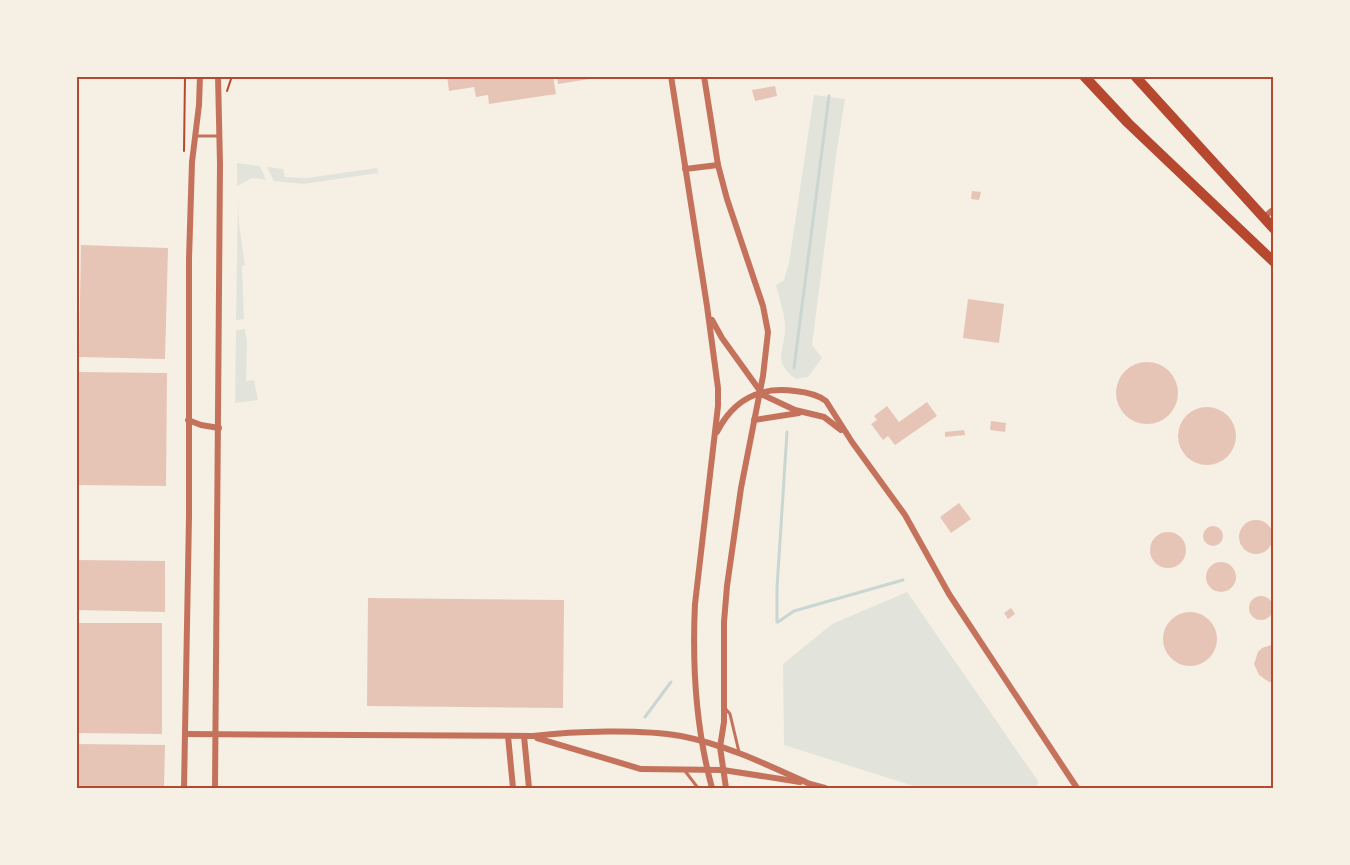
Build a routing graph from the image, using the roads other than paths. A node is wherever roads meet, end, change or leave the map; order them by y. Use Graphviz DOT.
graph roads {
  1 [pos="200,76"];
  2 [pos="218,76"];
  3 [pos="671,76"];
  4 [pos="704,76"];
  5 [pos="1084,76"];
  6 [pos="1135,76"];
  7 [pos="195,136"];
  8 [pos="220,136"];
  9 [pos="718,165"];
  10 [pos="685,170"];
  11 [pos="1274,209"];
  12 [pos="1263,218"];
  13 [pos="1274,229"];
  14 [pos="1274,262"];
  15 [pos="708,306"];
  16 [pos="760,392"];
  17 [pos="812,414"];
  18 [pos="188,420"];
  19 [pos="754,420"];
  20 [pos="219,428"];
  21 [pos="714,441"];
  22 [pos="852,442"];
  23 [pos="724,706"];
  24 [pos="185,734"];
  25 [pos="216,734"];
  26 [pos="508,736"];
  27 [pos="524,736"];
  28 [pos="533,736"];
  29 [pos="701,741"];
  30 [pos="720,747"];
  31 [pos="740,754"];
  32 [pos="683,768"];
  33 [pos="706,769"];
  34 [pos="723,770"];
  35 [pos="812,785"];
  36 [pos="184,789"];
  37 [pos="215,789"];
  38 [pos="513,789"];
  39 [pos="529,789"];
  40 [pos="698,789"];
  41 [pos="712,789"];
  42 [pos="726,789"];
  43 [pos="825,789"];
  44 [pos="1077,789"];
  1 -- 7 [label="street"];
  2 -- 8 [label="street"];
  3 -- 10 [label="street"];
  4 -- 9 [label="street"];
  5 -- 14 [label="highway"];
  6 -- 12 [label="highway"];
  7 -- 8 [label="lane"];
  7 -- 18 [label="street"];
  8 -- 20 [label="street"];
  9 -- 10 [label="street"];
  9 -- 16 [label="street"];
  10 -- 15 [label="street"];
  11 -- 12 [label="street"];
  12 -- 13 [label="highway"];
  15 -- 16 [label="street"];
  15 -- 21 [label="street"];
  16 -- 17 [label="street"];
  16 -- 19 [label="street"];
  16 -- 21 [label="street"];
  16 -- 22 [label="street"];
  17 -- 19 [label="street"];
  17 -- 22 [label="street"];
  18 -- 20 [label="street"];
  18 -- 24 [label="street"];
  19 -- 23 [label="street"];
  20 -- 25 [label="street"];
  21 -- 29 [label="street"];
  22 -- 44 [label="street"];
  23 -- 30 [label="street"];
  23 -- 31 [label="lane"];
  24 -- 25 [label="street"];
  24 -- 36 [label="street"];
  25 -- 26 [label="street"];
  25 -- 37 [label="street"];
  26 -- 27 [label="street"];
  26 -- 38 [label="street"];
  27 -- 28 [label="street"];
  27 -- 39 [label="street"];
  28 -- 29 [label="street"];
  28 -- 32 [label="street"];
  29 -- 30 [label="street"];
  29 -- 33 [label="street"];
  30 -- 31 [label="street"];
  30 -- 34 [label="street"];
  31 -- 35 [label="street"];
  32 -- 33 [label="street"];
  32 -- 40 [label="lane"];
  33 -- 34 [label="street"];
  33 -- 41 [label="street"];
  34 -- 35 [label="street"];
  34 -- 42 [label="street"];
  35 -- 43 [label="street"];
}
